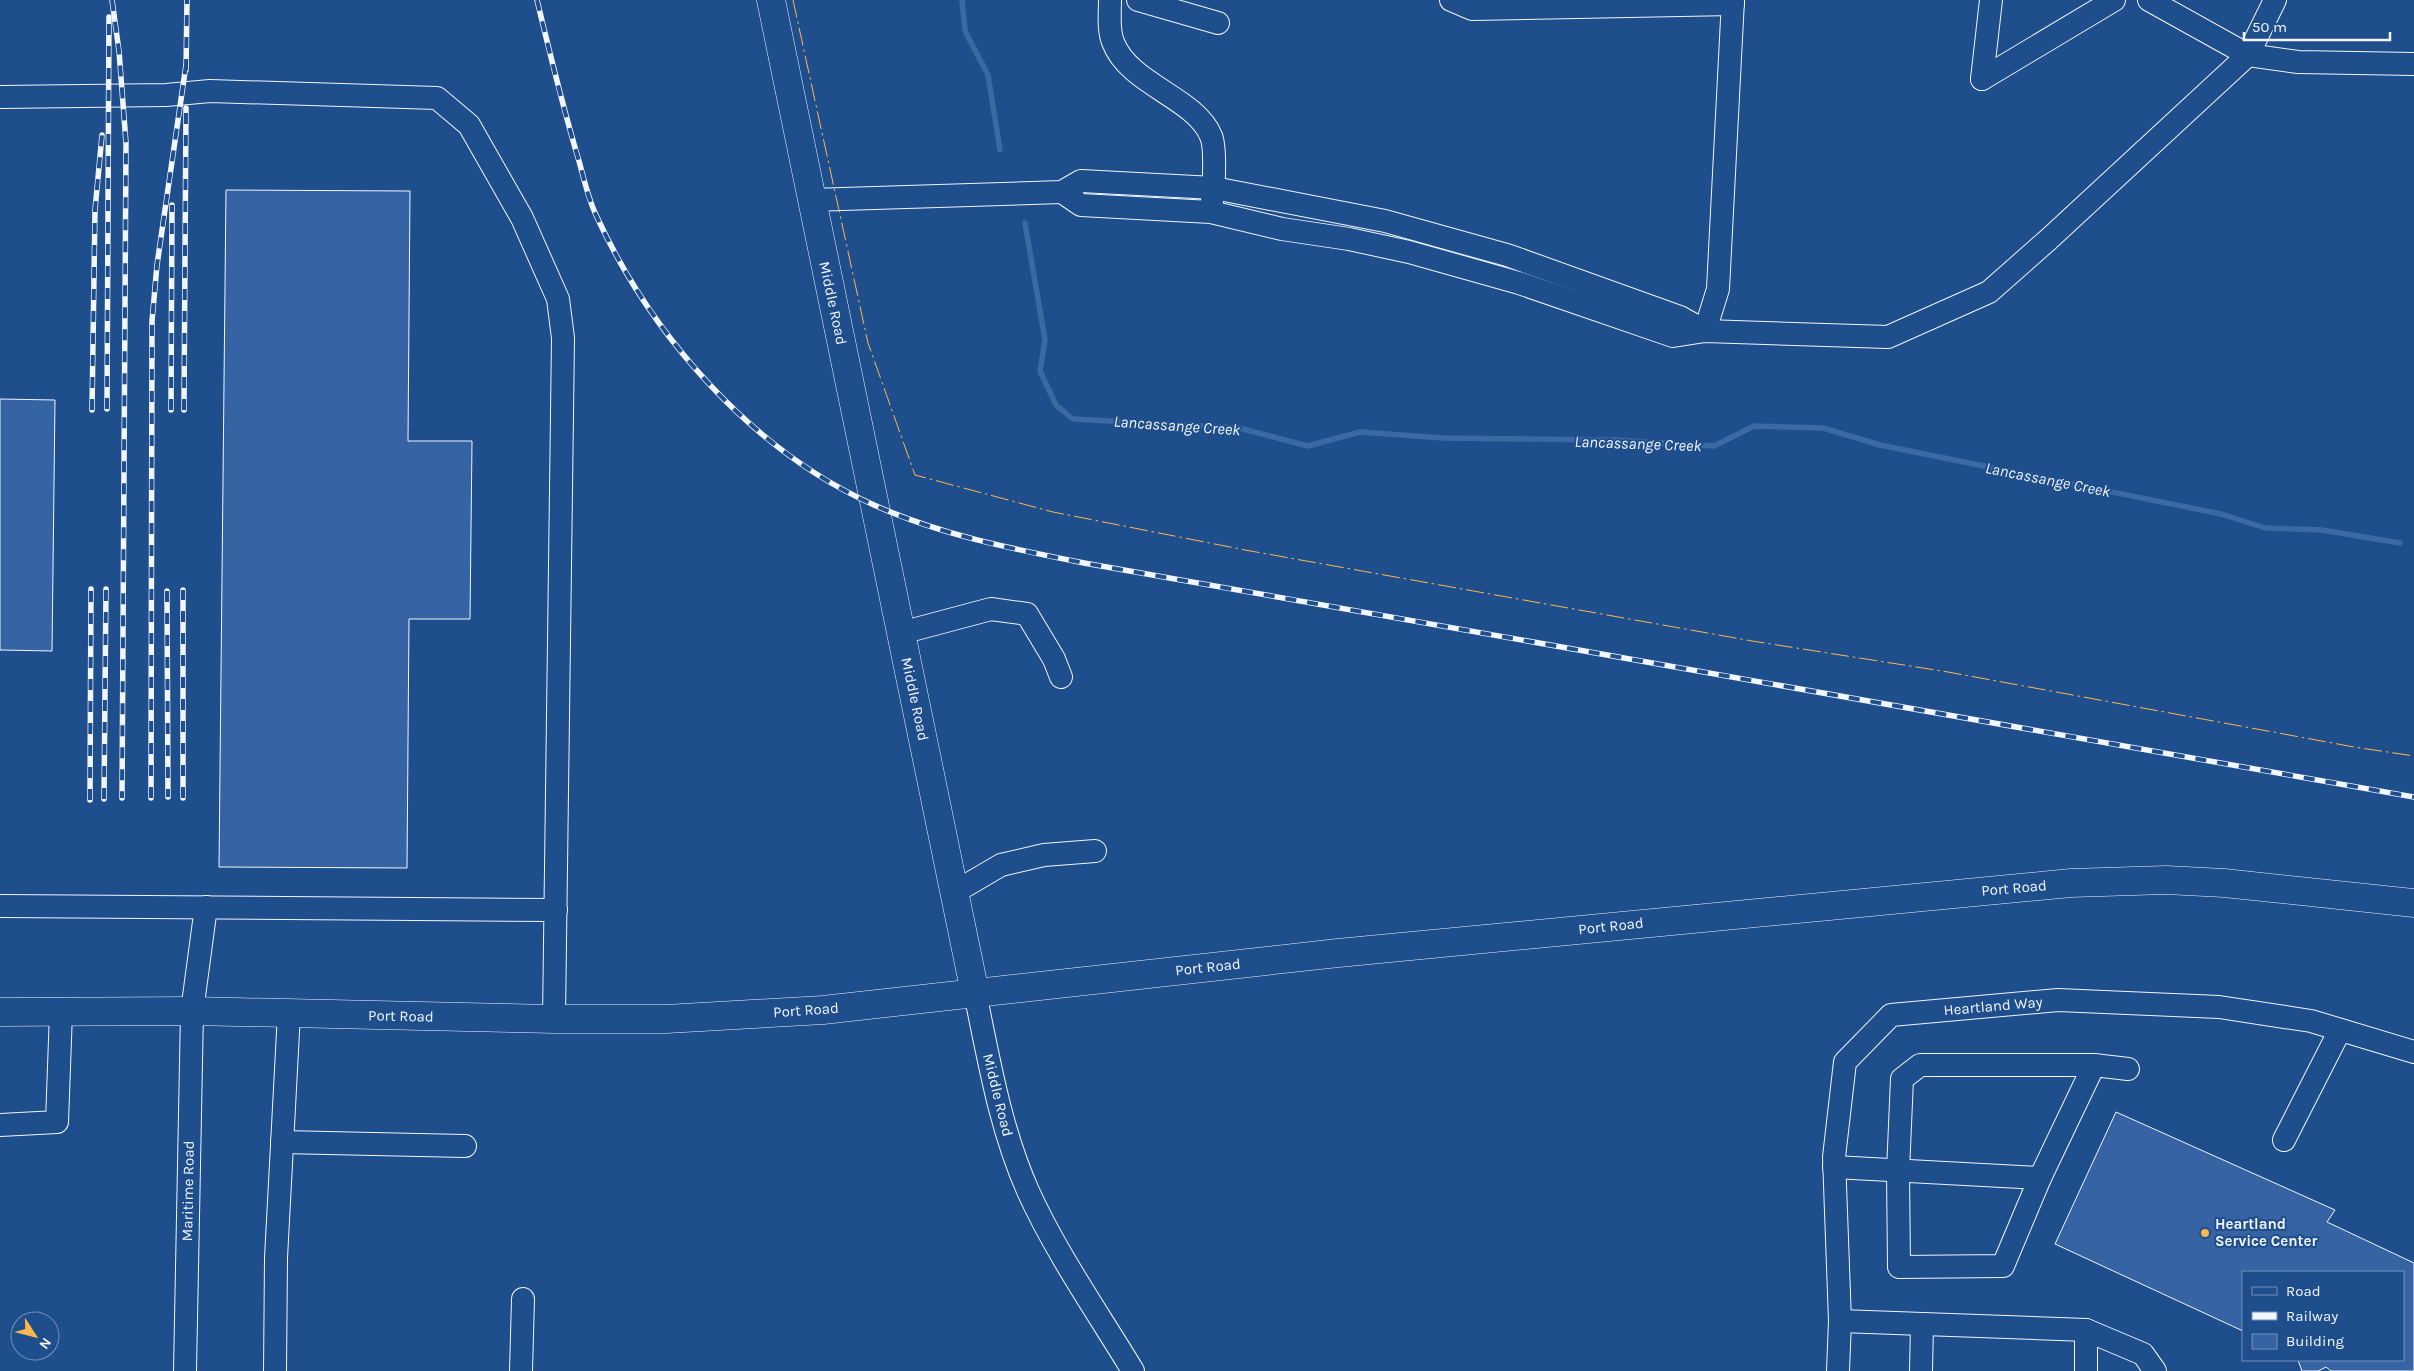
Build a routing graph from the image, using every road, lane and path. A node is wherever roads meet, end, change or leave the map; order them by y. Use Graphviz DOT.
graph roads {
  1 [pos="771,0"];
  2 [pos="1110,0"];
  3 [pos="1138,0"];
  4 [pos="1451,0"];
  5 [pos="1991,0"];
  6 [pos="2114,0"];
  7 [pos="2149,0"];
  8 [pos="2275,0"];
  9 [pos="1733,2"];
  10 [pos="1218,23"];
  11 [pos="2248,55"];
  12 [pos="2414,64"];
  13 [pos="0,97"];
  14 [pos="1214,188"];
  15 [pos="1062,192"];
  16 [pos="811,200"];
  17 [pos="1211,212"];
  18 [pos="1705,331"];
  19 [pos="901,633"];
  20 [pos="1061,677"];
  21 [pos="1095,851"];
  22 [pos="954,892"];
  23 [pos="2414,903"];
  24 [pos="0,906"];
  25 [pos="206,908"];
  26 [pos="556,910"];
  27 [pos="975,993"];
  28 [pos="192,1011"];
  29 [pos="0,1012"];
  30 [pos="61,1012"];
  31 [pos="289,1013"];
  32 [pos="554,1019"];
  33 [pos="2340,1030"];
  34 [pos="2414,1052"];
  35 [pos="2094,1065"];
  36 [pos="2128,1070"];
  37 [pos="0,1125"];
  38 [pos="2284,1140"];
  39 [pos="282,1142"];
  40 [pos="465,1146"];
  41 [pos="1834,1167"];
  42 [pos="1898,1171"];
  43 [pos="2040,1178"];
  44 [pos="523,1299"];
  45 [pos="1840,1321"];
  46 [pos="1922,1324"];
  47 [pos="2086,1330"];
  48 [pos="185,1371"];
  49 [pos="275,1371"];
  50 [pos="521,1371"];
  51 [pos="1133,1371"];
  52 [pos="1838,1371"];
  53 [pos="1921,1371"];
  54 [pos="2086,1371"];
  55 [pos="2155,1371"];
  1 -- 16 [label="main road, Middle Road"];
  2 -- 14 [label="street"];
  3 -- 10 [label="street"];
  4 -- 9 [label="street"];
  5 -- 6 [label="street"];
  7 -- 11 [label="street"];
  8 -- 11 [label="street"];
  9 -- 18 [label="street"];
  11 -- 12 [label="street"];
  11 -- 18 [label="street"];
  13 -- 26 [label="street"];
  14 -- 15 [label="street"];
  14 -- 17 [label="street"];
  14 -- 18 [label="street"];
  15 -- 16 [label="street"];
  15 -- 17 [label="street"];
  16 -- 19 [label="main road, Middle Road"];
  17 -- 18 [label="street"];
  19 -- 20 [label="street"];
  19 -- 22 [label="main road, Middle Road"];
  21 -- 22 [label="street"];
  22 -- 27 [label="main road, Middle Road"];
  23 -- 27 [label="main road, Port Road"];
  24 -- 25 [label="street"];
  25 -- 26 [label="street"];
  25 -- 28 [label="street, Maritime Road"];
  26 -- 32 [label="street"];
  27 -- 32 [label="main road, Port Road"];
  27 -- 51 [label="street, Middle Road"];
  28 -- 30 [label="main road, Port Road"];
  28 -- 31 [label="main road, Port Road"];
  28 -- 48 [label="street, Maritime Road"];
  29 -- 30 [label="main road, Port Road"];
  30 -- 37 [label="street"];
  31 -- 32 [label="main road, Port Road"];
  31 -- 39 [label="street"];
  33 -- 34 [label="street, Heartland Way"];
  33 -- 38 [label="street"];
  33 -- 41 [label="street, Heartland Way"];
  35 -- 36 [label="street"];
  35 -- 42 [label="street"];
  35 -- 43 [label="street"];
  39 -- 40 [label="street"];
  39 -- 49 [label="street"];
  41 -- 42 [label="street"];
  41 -- 45 [label="street, Heartland Way"];
  42 -- 43 [label="street"];
  42 -- 43 [label="street"];
  44 -- 50 [label="street"];
  45 -- 46 [label="street"];
  45 -- 52 [label="street, Heartland Way"];
  46 -- 47 [label="street"];
  46 -- 53 [label="street"];
  47 -- 54 [label="street"];
  47 -- 55 [label="street"];
}
